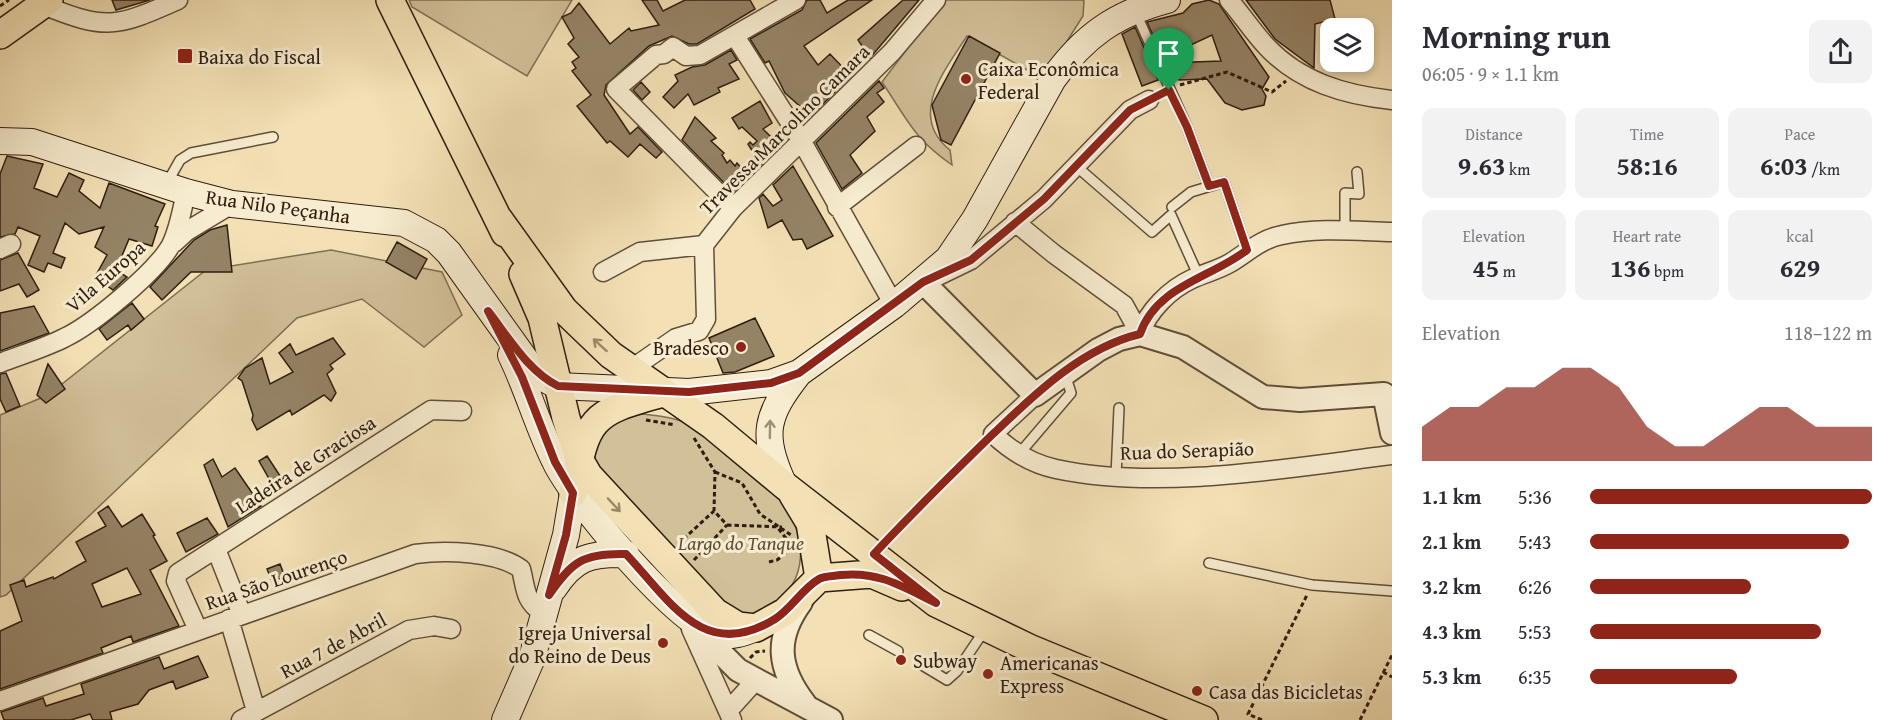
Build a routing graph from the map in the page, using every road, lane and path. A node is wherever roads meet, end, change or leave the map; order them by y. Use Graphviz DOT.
graph roads {
  1 [pos="178,0"];
  2 [pos="390,0"];
  3 [pos="796,0"];
  4 [pos="936,0"];
  5 [pos="1127,0"];
  6 [pos="1167,0"];
  7 [pos="1233,2"];
  8 [pos="31,5"];
  9 [pos="0,6"];
  10 [pos="1140,22"];
  11 [pos="1098,29"];
  12 [pos="0,35"];
  13 [pos="735,36"];
  14 [pos="1297,72"];
  15 [pos="1169,90"];
  16 [pos="1149,100"];
  17 [pos="1392,100"];
  18 [pos="273,137"];
  19 [pos="801,140"];
  20 [pos="0,141"];
  21 [pos="916,146"];
  22 [pos="1076,166"];
  23 [pos="1357,172"];
  24 [pos="1209,186"];
  25 [pos="176,189"];
  26 [pos="232,204"];
  27 [pos="837,207"];
  28 [pos="1172,207"];
  29 [pos="733,208"];
  30 [pos="498,218"];
  31 [pos="1015,222"];
  32 [pos="1345,231"];
  33 [pos="1392,232"];
  34 [pos="704,245"];
  35 [pos="170,246"];
  36 [pos="1247,250"];
  37 [pos="603,272"];
  38 [pos="1199,277"];
  39 [pos="923,282"];
  40 [pos="894,305"];
  41 [pos="488,311"];
  42 [pos="1140,334"];
  43 [pos="0,363"];
  44 [pos="630,370"];
  45 [pos="799,373"];
  46 [pos="1064,373"];
  47 [pos="558,386"];
  48 [pos="1388,392"];
  49 [pos="664,393"];
  50 [pos="1035,395"];
  51 [pos="1119,408"];
  52 [pos="462,411"];
  53 [pos="643,420"];
  54 [pos="678,426"];
  55 [pos="691,432"];
  56 [pos="1392,433"];
  57 [pos="993,435"];
  58 [pos="1019,454"];
  59 [pos="1392,455"];
  60 [pos="579,459"];
  61 [pos="715,472"];
  62 [pos="1116,477"];
  63 [pos="784,485"];
  64 [pos="573,493"];
  65 [pos="714,511"];
  66 [pos="727,525"];
  67 [pos="777,527"];
  68 [pos="782,527"];
  69 [pos="566,535"];
  70 [pos="795,538"];
  71 [pos="675,548"];
  72 [pos="216,549"];
  73 [pos="626,554"];
  74 [pos="874,554"];
  75 [pos="585,557"];
  76 [pos="769,562"];
  77 [pos="1209,563"];
  78 [pos="690,565"];
  79 [pos="819,578"];
  80 [pos="1312,585"];
  81 [pos="1392,591"];
  82 [pos="936,603"];
  83 [pos="546,604"];
  84 [pos="683,616"];
  85 [pos="235,617"];
  86 [pos="756,628"];
  87 [pos="451,629"];
  88 [pos="986,629"];
  89 [pos="198,630"];
  90 [pos="869,635"];
  91 [pos="782,648"];
  92 [pos="898,651"];
  93 [pos="1392,654"];
  94 [pos="922,665"];
  95 [pos="1383,672"];
  96 [pos="746,675"];
  97 [pos="1392,677"];
  98 [pos="781,684"];
  99 [pos="0,701"];
  100 [pos="249,715"];
  101 [pos="730,715"];
  102 [pos="504,717"];
  103 [pos="831,720"];
  104 [pos="1204,720"];
  105 [pos="1262,720"];
  106 [pos="1360,720"];
  1 -- 8 [label="street"];
  2 -- 30 [label="main road"];
  3 -- 13 [label="street"];
  4 -- 19 [label="street, Travessa Marcolino Camara"];
  5 -- 11 [label="street"];
  6 -- 11 [label="main road"];
  7 -- 14 [label="street"];
  8 -- 9 [label="path"];
  8 -- 12 [label="main road"];
  10 -- 15 [label="lane"];
  11 -- 39 [label="main road"];
  13 -- 19 [label="street"];
  13 -- 29 [label="street"];
  14 -- 15 [label="path"];
  14 -- 17 [label="street"];
  15 -- 24 [label="lane"];
  16 -- 22 [label="street"];
  18 -- 25 [label="lane"];
  19 -- 27 [label="street"];
  19 -- 29 [label="street, Travessa Marcolino Camara"];
  20 -- 25 [label="main road, Rua Nilo Peçanha"];
  21 -- 27 [label="street"];
  22 -- 31 [label="street"];
  22 -- 38 [label="lane"];
  23 -- 32 [label="lane"];
  24 -- 28 [label="lane"];
  24 -- 36 [label="lane"];
  25 -- 26 [label="main road, Rua Nilo Peçanha"];
  25 -- 35 [label="street, Vila Europa"];
  26 -- 35 [label="street, Vila Europa"];
  26 -- 41 [label="main road, Rua Nilo Peçanha"];
  27 -- 40 [label="street"];
  29 -- 34 [label="street, Travessa Marcolino Camara"];
  44 -- 30 [label="main road, one-way"];
  30 -- 47 [label="main road"];
  31 -- 39 [label="street"];
  31 -- 42 [label="street"];
  32 -- 33 [label="street"];
  32 -- 36 [label="street"];
  34 -- 37 [label="street"];
  34 -- 44 [label="street, Travessa Marcolino Camara"];
  35 -- 43 [label="street, Vila Europa"];
  36 -- 38 [label="street"];
  38 -- 42 [label="street"];
  39 -- 40 [label="main road"];
  39 -- 50 [label="street"];
  40 -- 45 [label="main road"];
  41 -- 47 [label="main road, Rua Nilo Peçanha"];
  41 -- 64 [label="main road, Rua Nilo Peçanha"];
  42 -- 46 [label="street"];
  42 -- 48 [label="street"];
  44 -- 49 [label="main road"];
  45 -- 49 [label="main road"];
  63 -- 45 [label="main road, one-way"];
  46 -- 50 [label="street"];
  46 -- 58 [label="lane"];
  47 -- 49 [label="main road"];
  47 -- 60 [label="main road"];
  48 -- 56 [label="street"];
  49 -- 60 [label="main road"];
  49 -- 63 [label="main road"];
  50 -- 57 [label="street"];
  51 -- 62 [label="lane"];
  52 -- 72 [label="street, Ladeira de Graciosa"];
  53 -- 54 [label="path"];
  55 -- 61 [label="path"];
  57 -- 58 [label="street, Rua do Serapião"];
  57 -- 74 [label="path"];
  58 -- 62 [label="street, Rua do Serapião"];
  59 -- 62 [label="street, Rua do Serapião"];
  60 -- 64 [label="main road"];
  60 -- 86 [label="main road, one-way"];
  61 -- 65 [label="path"];
  61 -- 68 [label="path"];
  63 -- 74 [label="main road"];
  63 -- 79 [label="main road"];
  64 -- 69 [label="main road"];
  64 -- 73 [label="main road"];
  65 -- 66 [label="path"];
  65 -- 71 [label="path"];
  66 -- 67 [label="path"];
  66 -- 78 [label="path"];
  67 -- 68 [label="path"];
  67 -- 76 [label="path"];
  68 -- 70 [label="path"];
  69 -- 75 [label="main road"];
  69 -- 83 [label="main road"];
  72 -- 85 [label="street"];
  72 -- 89 [label="street, Ladeira de Graciosa"];
  73 -- 75 [label="main road"];
  73 -- 84 [label="main road"];
  74 -- 82 [label="main road"];
  75 -- 83 [label="main road"];
  77 -- 80 [label="lane"];
  79 -- 82 [label="main road"];
  79 -- 86 [label="main road"];
  79 -- 91 [label="street"];
  80 -- 81 [label="lane"];
  80 -- 105 [label="path"];
  82 -- 88 [label="main road"];
  83 -- 85 [label="street, Rua São Lourenço"];
  83 -- 102 [label="main road"];
  84 -- 86 [label="main road"];
  84 -- 96 [label="street"];
  84 -- 101 [label="street"];
  85 -- 89 [label="street, Rua São Lourenço"];
  85 -- 100 [label="street"];
  87 -- 100 [label="street, Rua 7 de Abril"];
  88 -- 94 [label="lane"];
  88 -- 104 [label="main road"];
  89 -- 99 [label="street, Rua São Lourenço"];
  90 -- 92 [label="lane"];
  91 -- 96 [label="path"];
  91 -- 98 [label="street"];
  93 -- 95 [label="path"];
  95 -- 97 [label="path"];
  95 -- 106 [label="path"];
  96 -- 98 [label="street"];
  96 -- 101 [label="street"];
  98 -- 103 [label="street"];
}
